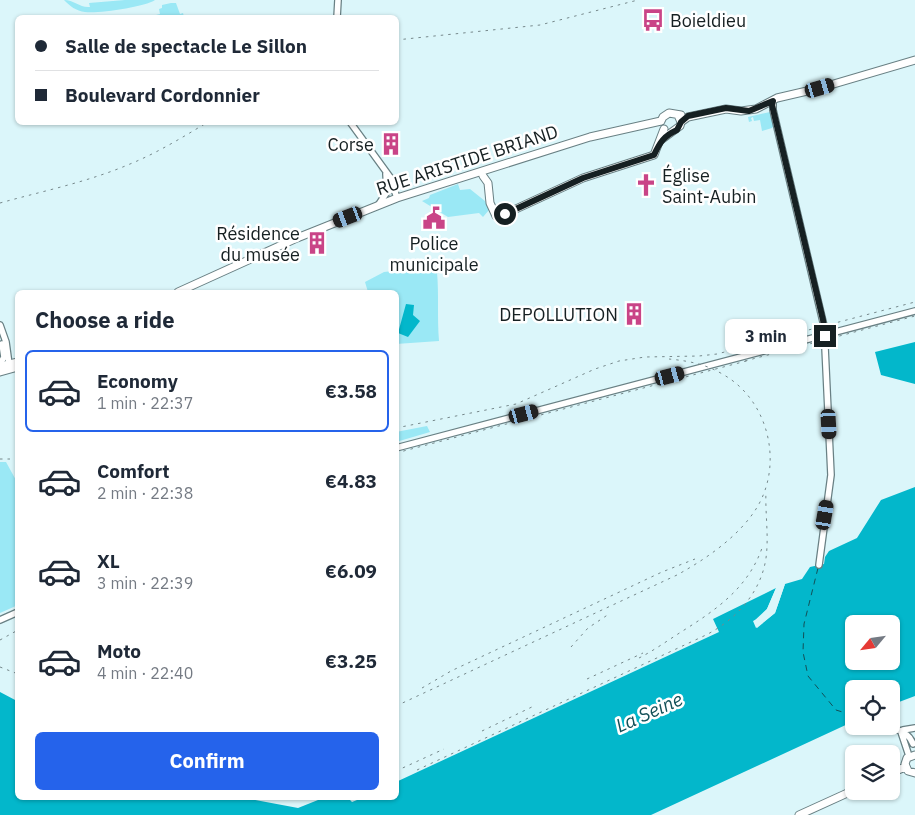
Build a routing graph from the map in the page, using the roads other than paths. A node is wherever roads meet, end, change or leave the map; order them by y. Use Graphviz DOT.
graph roads {
  1 [pos="338,0"];
  2 [pos="337,15"];
  3 [pos="915,60"];
  4 [pos="773,101"];
  5 [pos="679,119"];
  6 [pos="352,125"];
  7 [pos="665,127"];
  8 [pos="493,167"];
  9 [pos="473,174"];
  10 [pos="386,175"];
  11 [pos="484,176"];
  12 [pos="394,199"];
  13 [pos="379,204"];
  14 [pos="182,290"];
  15 [pos="915,312"];
  16 [pos="0,325"];
  17 [pos="825,336"];
  18 [pos="6,355"];
  19 [pos="15,360"];
  20 [pos="15,362"];
  21 [pos="9,364"];
  22 [pos="15,367"];
  23 [pos="15,368"];
  24 [pos="1,369"];
  25 [pos="399,447"];
  26 [pos="819,564"];
  27 [pos="15,613"];
  28 [pos="0,620"];
  29 [pos="915,728"];
  30 [pos="901,732"];
  31 [pos="914,743"];
  32 [pos="913,756"];
  33 [pos="905,767"];
  34 [pos="900,769"];
  35 [pos="915,773"];
  36 [pos="845,794"];
  37 [pos="799,815"];
  1 -- 2 [label="street"];
  3 -- 4 [label="main road"];
  4 -- 5 [label="main road"];
  4 -- 17 [label="street"];
  5 -- 7 [label="main road"];
  5 -- 7 [label="main road"];
  6 -- 10 [label="street"];
  7 -- 8 [label="main road, RUE ARISTIDE BRIAND"];
  7 -- 11 [label="main road"];
  8 -- 9 [label="main road, RUE ARISTIDE BRIAND"];
  8 -- 11 [label="main road"];
  9 -- 11 [label="main road"];
  9 -- 12 [label="main road, RUE ARISTIDE BRIAND"];
  10 -- 12 [label="street"];
  10 -- 13 [label="street"];
  12 -- 13 [label="main road, RUE ARISTIDE BRIAND"];
  13 -- 14 [label="main road, RUE ARISTIDE BRIAND"];
  15 -- 17 [label="street"];
  16 -- 18 [label="street"];
  17 -- 25 [label="street"];
  17 -- 26 [label="street"];
  18 -- 19 [label="street"];
  18 -- 21 [label="street"];
  18 -- 24 [label="street"];
  20 -- 21 [label="main road"];
  21 -- 22 [label="street"];
  21 -- 24 [label="main road"];
  23 -- 24 [label="main road"];
  27 -- 28 [label="street"];
  29 -- 30 [label="street"];
  30 -- 31 [label="street"];
  30 -- 32 [label="street"];
  31 -- 32 [label="street"];
  32 -- 33 [label="main road"];
  33 -- 34 [label="main road"];
  33 -- 35 [label="main road"];
  36 -- 37 [label="main road"];
}
